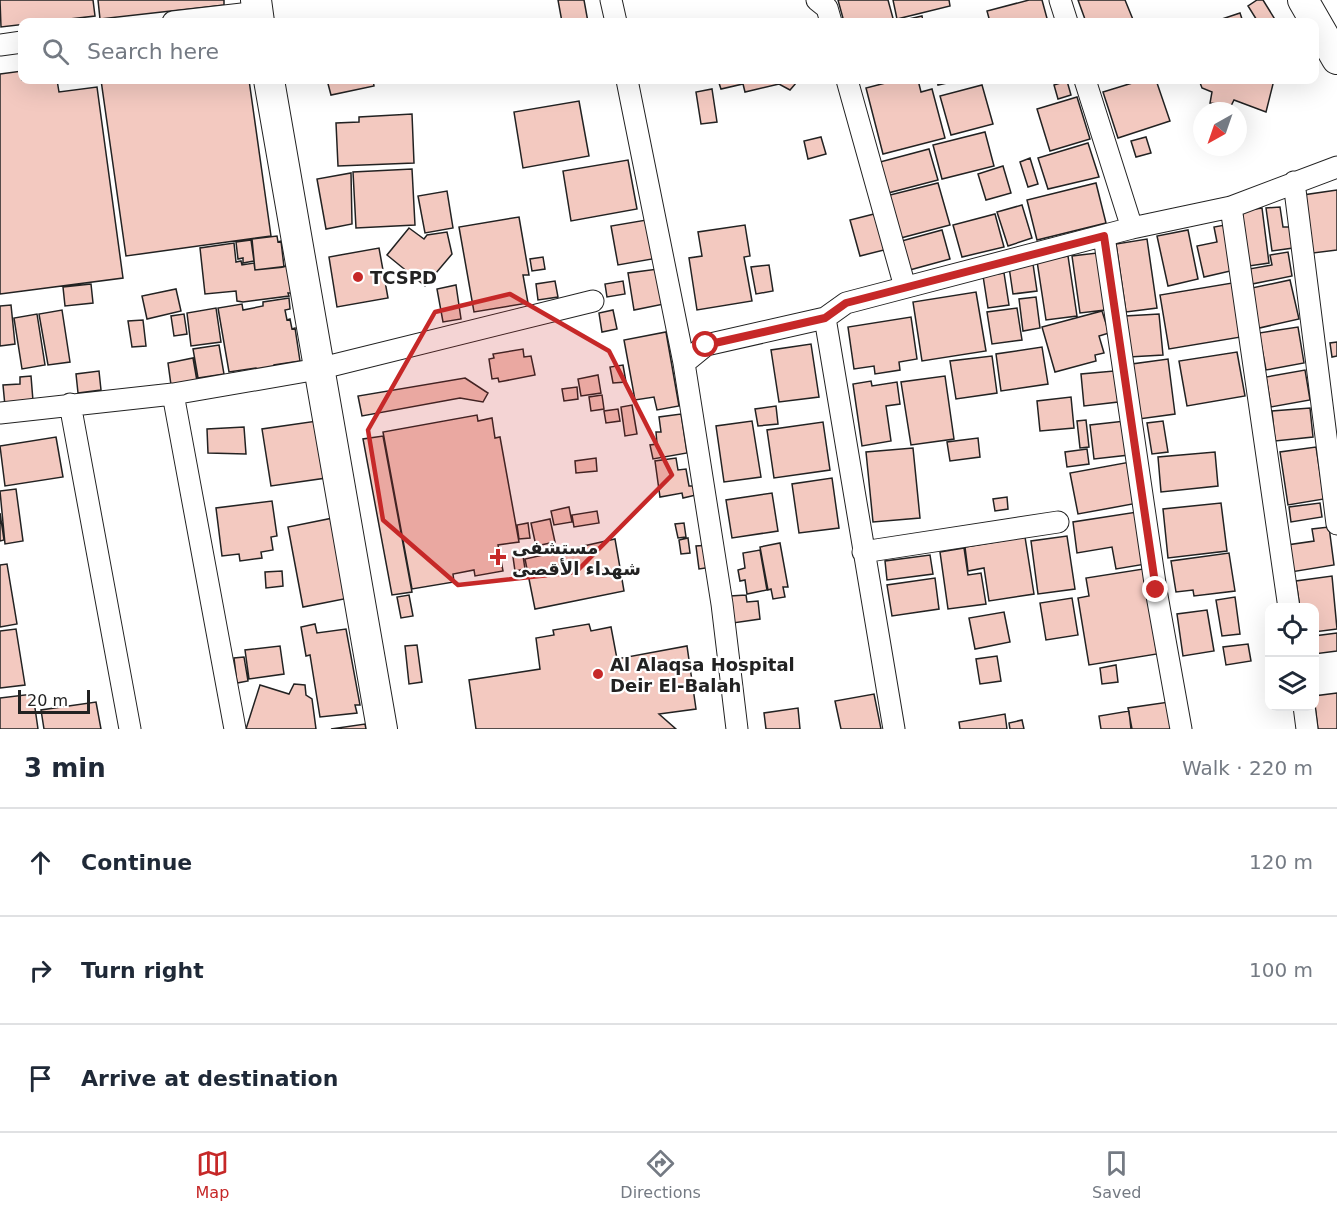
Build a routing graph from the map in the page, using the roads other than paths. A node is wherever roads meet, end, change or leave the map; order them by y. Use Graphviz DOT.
graph roads {
  1 [pos="611,0"];
  2 [pos="818,0"];
  3 [pos="1060,0"];
  4 [pos="1303,0"];
  5 [pos="258,11"];
  6 [pos="204,18"];
  7 [pos="615,18"];
  8 [pos="830,18"];
  9 [pos="1066,18"];
  10 [pos="1313,18"];
  11 [pos="1319,28"];
  12 [pos="18,43"];
  13 [pos="0,45"];
  14 [pos="1337,59"];
  15 [pos="270,84"];
  16 [pos="628,84"];
  17 [pos="848,84"];
  18 [pos="1086,84"];
  19 [pos="1337,167"];
  20 [pos="1294,182"];
  21 [pos="1231,207"];
  22 [pos="1132,228"];
  23 [pos="1104,236"];
  24 [pos="906,287"];
  25 [pos="593,301"];
  26 [pos="825,318"];
  27 [pos="684,363"];
  28 [pos="318,369"];
  29 [pos="173,394"];
  30 [pos="70,404"];
  31 [pos="0,413"];
  32 [pos="1058,522"];
  33 [pos="1337,524"];
  34 [pos="863,552"];
  35 [pos="1288,603"];
  36 [pos="1305,711"];
  37 [pos="130,729"];
  38 [pos="235,729"];
  39 [pos="382,729"];
  40 [pos="737,729"];
  41 [pos="894,729"];
  42 [pos="1182,729"];
  43 [pos="1307,729"];
  1 -- 7 [label="street"];
  2 -- 8 [label="street"];
  3 -- 9 [label="street"];
  4 -- 10 [label="street"];
  5 -- 6 [label="street"];
  11 -- 14 [label="street"];
  12 -- 13 [label="street"];
  15 -- 28 [label="street"];
  16 -- 27 [label="street"];
  17 -- 24 [label="street"];
  18 -- 22 [label="street"];
  19 -- 20 [label="street"];
  20 -- 21 [label="street"];
  20 -- 33 [label="street"];
  21 -- 22 [label="street"];
  21 -- 35 [label="street"];
  22 -- 23 [label="street"];
  23 -- 24 [label="street"];
  23 -- 42 [label="street"];
  24 -- 26 [label="street"];
  25 -- 28 [label="street"];
  26 -- 27 [label="street"];
  26 -- 34 [label="street"];
  27 -- 40 [label="street"];
  28 -- 29 [label="street"];
  28 -- 39 [label="street"];
  29 -- 30 [label="street"];
  29 -- 38 [label="street"];
  30 -- 31 [label="street"];
  30 -- 37 [label="street"];
  32 -- 34 [label="street"];
  34 -- 41 [label="street"];
  36 -- 43 [label="street"];
}
